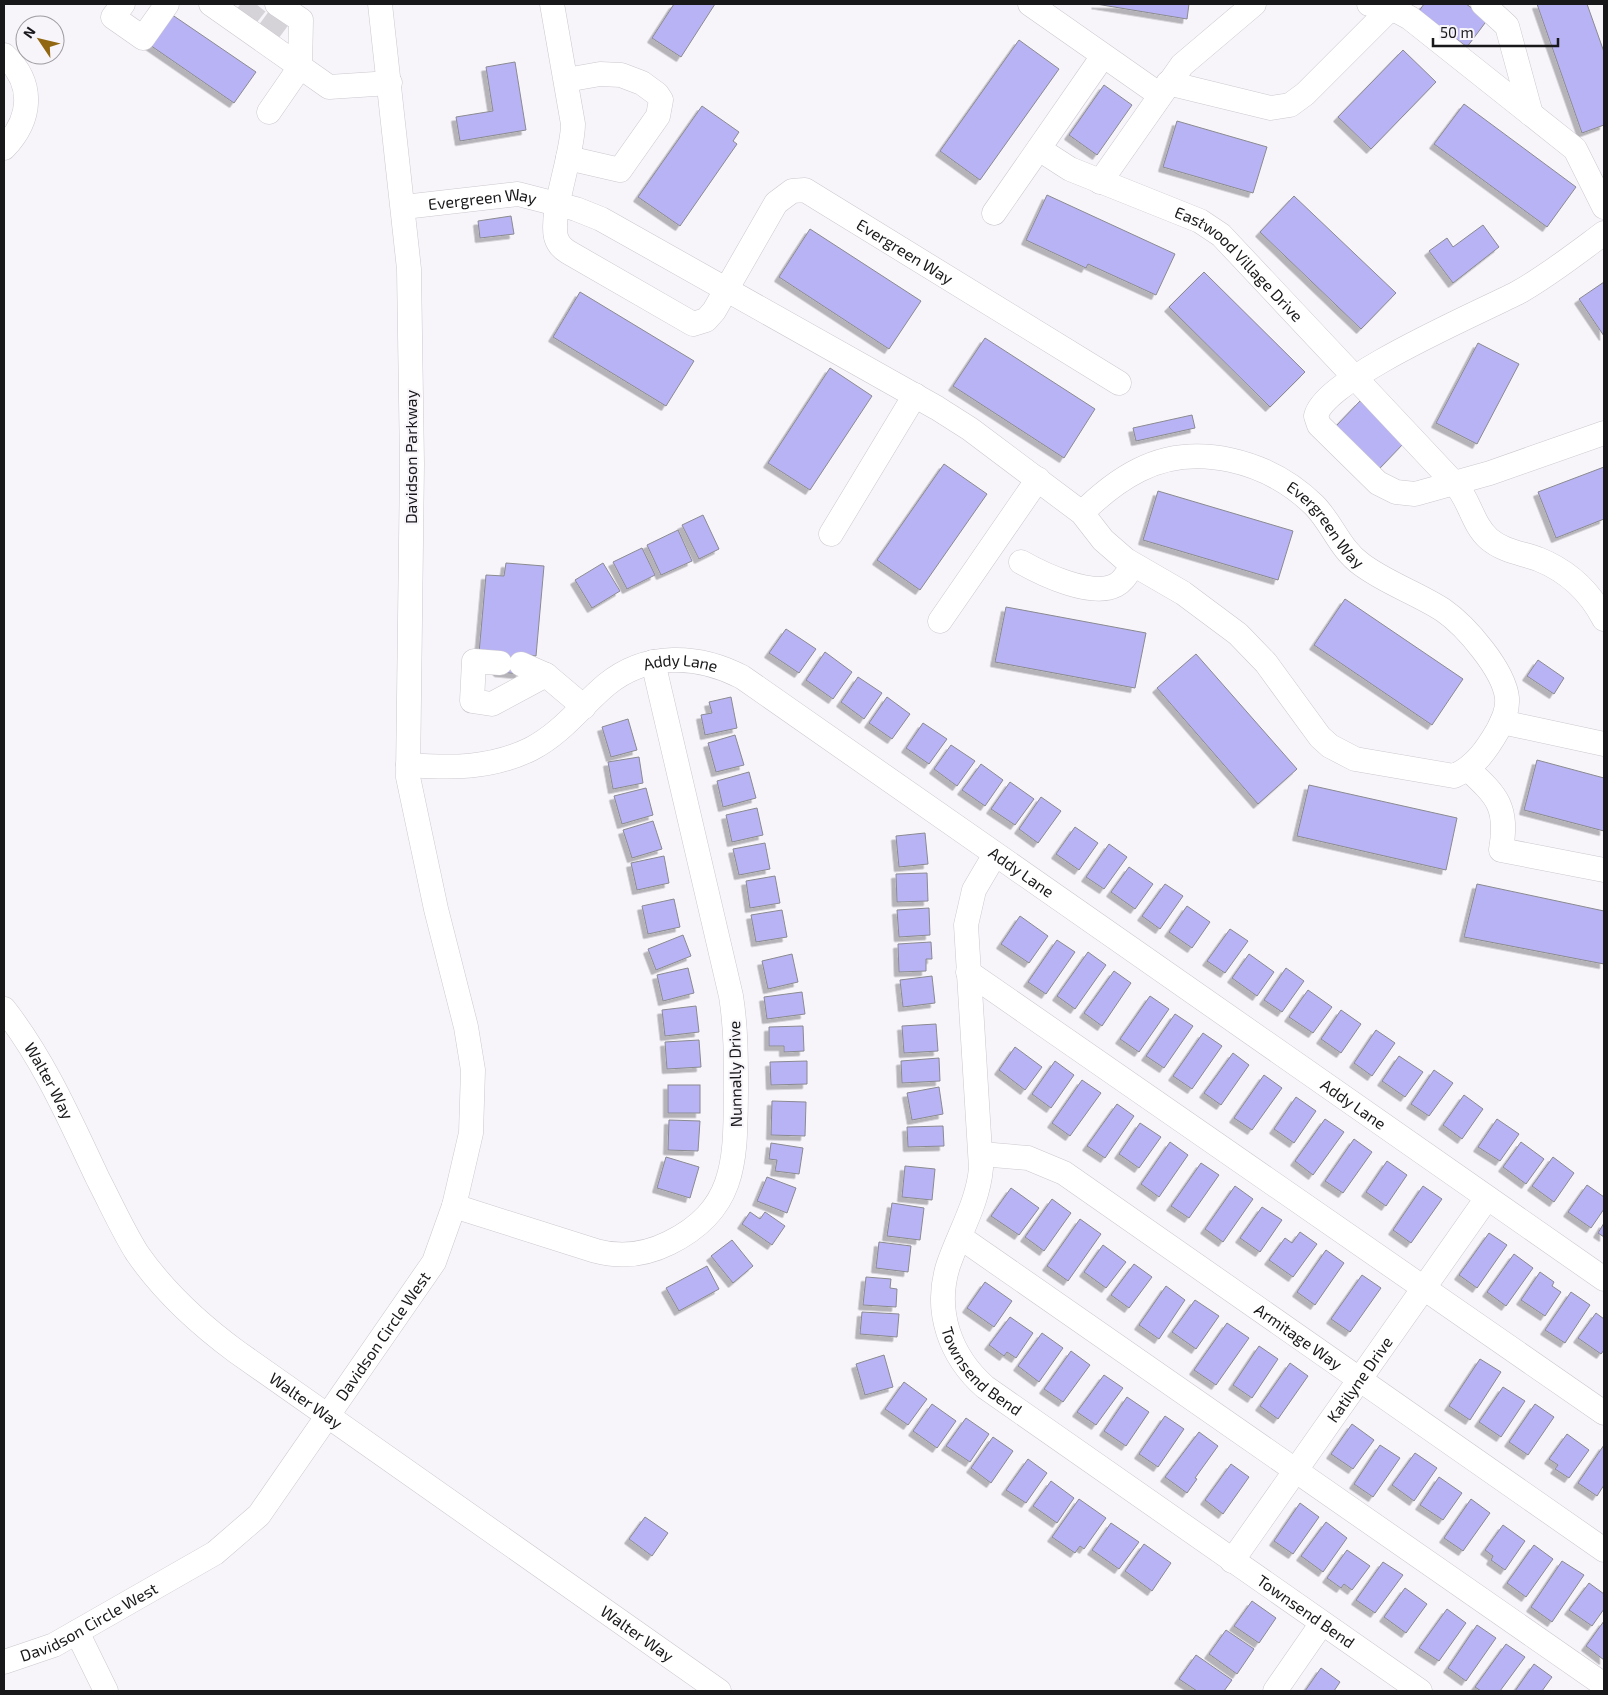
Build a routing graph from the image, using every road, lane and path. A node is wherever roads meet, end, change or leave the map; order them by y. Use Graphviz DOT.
graph roads {
  1 [pos="167,4"];
  2 [pos="380,4"];
  3 [pos="552,4"];
  4 [pos="1030,4"];
  5 [pos="1483,4"];
  6 [pos="1250,5"];
  7 [pos="220,6"];
  8 [pos="1384,6"];
  9 [pos="118,10"];
  10 [pos="250,13"];
  11 [pos="274,21"];
  12 [pos="4,55"];
  13 [pos="1103,56"];
  14 [pos="300,67"];
  15 [pos="566,80"];
  16 [pos="390,83"];
  17 [pos="1164,89"];
  18 [pos="268,112"];
  19 [pos="1531,114"];
  20 [pos="4,148"];
  21 [pos="1039,149"];
  22 [pos="568,158"];
  23 [pos="1100,182"];
  24 [pos="559,204"];
  25 [pos="404,207"];
  26 [pos="1604,207"];
  27 [pos="994,214"];
  28 [pos="1604,233"];
  29 [pos="726,289"];
  30 [pos="1356,378"];
  31 [pos="1119,383"];
  32 [pos="915,395"];
  33 [pos="1604,433"];
  34 [pos="1038,479"];
  35 [pos="1456,484"];
  36 [pos="1082,513"];
  37 [pos="831,534"];
  38 [pos="1020,562"];
  39 [pos="1133,565"];
  40 [pos="1602,610"];
  41 [pos="940,621"];
  42 [pos="653,662"];
  43 [pos="546,675"];
  44 [pos="584,707"];
  45 [pos="1502,722"];
  46 [pos="1604,744"];
  47 [pos="408,765"];
  48 [pos="1468,769"];
  49 [pos="994,856"];
  50 [pos="1604,870"];
  51 [pos="436,909"];
  52 [pos="968,972"];
  53 [pos="4,1009"];
  54 [pos="981,1154"];
  55 [pos="1487,1198"];
  56 [pos="454,1206"];
  57 [pos="960,1237"];
  58 [pos="1604,1279"];
  59 [pos="1423,1288"];
  60 [pos="1359,1378"];
  61 [pos="1604,1413"];
  62 [pos="327,1415"];
  63 [pos="1296,1470"];
  64 [pos="1604,1550"];
  65 [pos="1232,1561"];
  66 [pos="1322,1623"];
  67 [pos="77,1632"];
  68 [pos="4,1662"];
  69 [pos="1604,1685"];
  70 [pos="106,1691"];
  71 [pos="718,1691"];
  72 [pos="1275,1691"];
  73 [pos="1420,1691"];
  1 -- 9 [label="street"];
  2 -- 16 [label="street, Davidson Parkway"];
  3 -- 15 [label="street, Evergreen Way"];
  4 -- 13 [label="street"];
  5 -- 19 [label="street"];
  6 -- 17 [label="street"];
  7 -- 10 [label="street"];
  8 -- 17 [label="street"];
  8 -- 19 [label="street"];
  10 -- 11 [label="street"];
  11 -- 14 [label="street"];
  11 -- 14 [label="street"];
  12 -- 20 [label="street"];
  13 -- 17 [label="street"];
  13 -- 21 [label="street"];
  14 -- 16 [label="street"];
  14 -- 18 [label="street"];
  15 -- 22 [label="street, Evergreen Way"];
  15 -- 22 [label="street"];
  16 -- 25 [label="street, Davidson Parkway"];
  17 -- 23 [label="street"];
  19 -- 26 [label="street"];
  21 -- 23 [label="street, Eastwood Village Drive"];
  21 -- 27 [label="street"];
  22 -- 24 [label="street, Evergreen Way"];
  23 -- 30 [label="street, Eastwood Village Drive"];
  24 -- 25 [label="street, Evergreen Way"];
  24 -- 29 [label="street, Evergreen Way"];
  24 -- 29 [label="street, Evergreen Way"];
  25 -- 47 [label="street, Davidson Parkway"];
  28 -- 30 [label="street"];
  29 -- 31 [label="street, Evergreen Way"];
  29 -- 32 [label="street, Evergreen Way"];
  30 -- 35 [label="street, Eastwood Village Drive"];
  30 -- 35 [label="street"];
  32 -- 34 [label="street, Evergreen Way"];
  32 -- 37 [label="street"];
  33 -- 35 [label="street"];
  34 -- 36 [label="street, Evergreen Way"];
  34 -- 41 [label="street"];
  35 -- 40 [label="street, Eastwood Village Drive"];
  36 -- 39 [label="street, Evergreen Way"];
  36 -- 45 [label="street, Evergreen Way"];
  38 -- 39 [label="street"];
  39 -- 48 [label="street, Evergreen Way"];
  42 -- 44 [label="street, Addy Lane"];
  42 -- 49 [label="street, Addy Lane"];
  42 -- 56 [label="street, Nunnally Drive"];
  43 -- 43 [label="street"];
  43 -- 44 [label="street"];
  44 -- 47 [label="street, Addy Lane"];
  45 -- 46 [label="street"];
  45 -- 48 [label="street, Evergreen Way"];
  47 -- 51 [label="street, Davidson Parkway"];
  48 -- 50 [label="street"];
  49 -- 52 [label="street, Townsend Bend"];
  49 -- 55 [label="street, Addy Lane"];
  51 -- 56 [label="street, Davidson Circle West"];
  52 -- 54 [label="street, Townsend Bend"];
  52 -- 59 [label="street"];
  53 -- 62 [label="street, Walter Way"];
  54 -- 57 [label="street, Townsend Bend"];
  54 -- 60 [label="street, Armitage Way"];
  55 -- 58 [label="street, Addy Lane"];
  55 -- 59 [label="street, Katilyne Drive"];
  56 -- 62 [label="street, Davidson Circle West"];
  57 -- 63 [label="street"];
  57 -- 65 [label="street, Townsend Bend"];
  59 -- 60 [label="street, Katilyne Drive"];
  59 -- 61 [label="street"];
  60 -- 63 [label="street, Katilyne Drive"];
  60 -- 64 [label="street, Armitage Way"];
  62 -- 67 [label="street, Davidson Circle West"];
  62 -- 71 [label="street, Walter Way"];
  63 -- 65 [label="street, Katilyne Drive"];
  63 -- 69 [label="street"];
  65 -- 66 [label="street, Townsend Bend"];
  66 -- 72 [label="street"];
  66 -- 73 [label="street, Townsend Bend"];
  67 -- 68 [label="street, Davidson Circle West"];
  67 -- 70 [label="street"];
}
